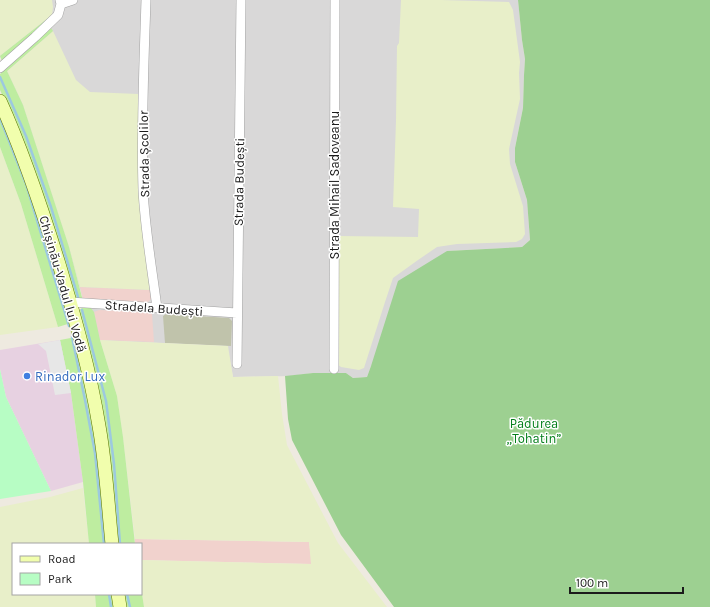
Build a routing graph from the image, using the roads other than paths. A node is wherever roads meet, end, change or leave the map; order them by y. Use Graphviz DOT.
graph roads {
  1 [pos="73,0"];
  2 [pos="146,0"];
  3 [pos="242,0"];
  4 [pos="334,0"];
  5 [pos="60,2"];
  6 [pos="0,68"];
  7 [pos="0,101"];
  8 [pos="70,302"];
  9 [pos="157,308"];
  10 [pos="237,313"];
  11 [pos="237,364"];
  12 [pos="334,369"];
  13 [pos="112,543"];
  14 [pos="118,595"];
  15 [pos="120,607"];
  1 -- 5 [label="street"];
  2 -- 9 [label="street, Strada Școlilor"];
  3 -- 10 [label="street, Strada Budești"];
  4 -- 12 [label="street, Strada Mihail Sadoveanu"];
  5 -- 6 [label="street"];
  7 -- 8 [label="main road, Chișinău-Vadul lui Vodă"];
  8 -- 9 [label="street, Stradela Budești"];
  8 -- 13 [label="main road, Chișinău-Vadul lui Vodă"];
  9 -- 10 [label="street, Stradela Budești"];
  10 -- 11 [label="street, Strada Budești"];
  14 -- 15 [label="main road"];
}
